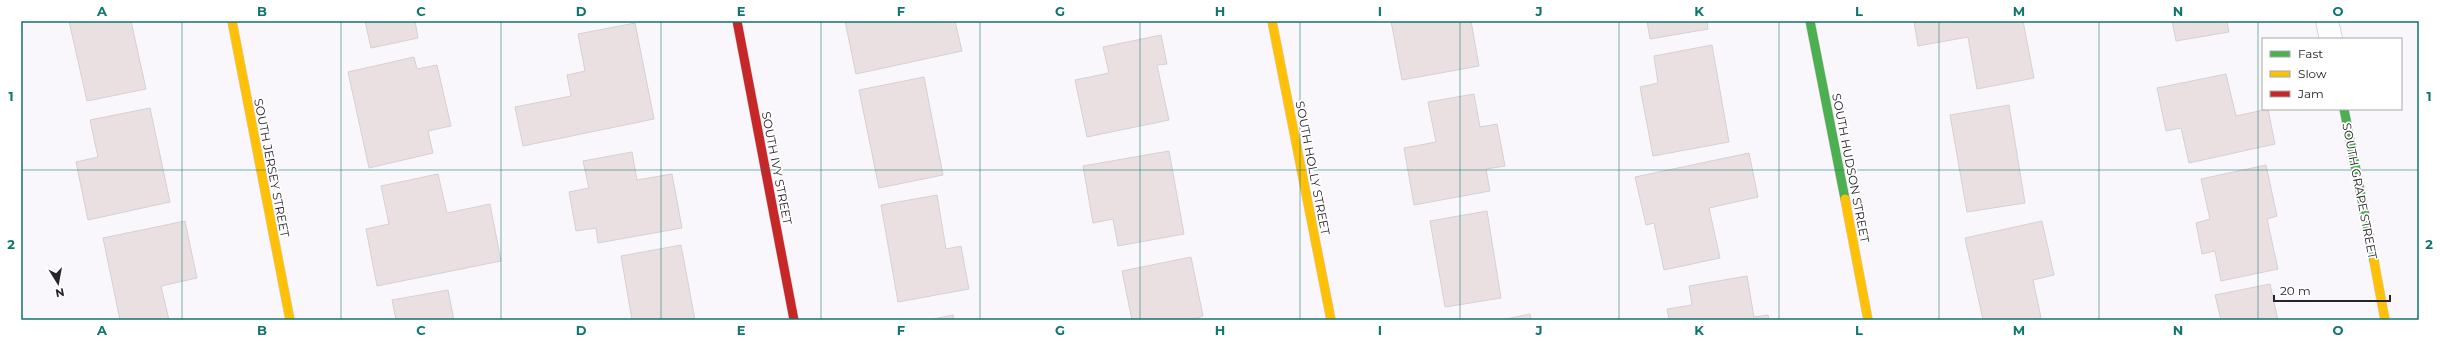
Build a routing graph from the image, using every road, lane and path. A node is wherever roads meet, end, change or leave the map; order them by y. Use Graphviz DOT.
graph roads {
  1 [pos="232,21"];
  2 [pos="737,21"];
  3 [pos="1272,21"];
  4 [pos="1810,21"];
  5 [pos="2327,21"];
  6 [pos="2331,38"];
  7 [pos="2344,110"];
  8 [pos="290,320"];
  9 [pos="794,320"];
  10 [pos="1332,320"];
  11 [pos="1868,320"];
  12 [pos="2385,320"];
  1 -- 8 [label="street, SOUTH JERSEY STREET"];
  2 -- 9 [label="street, SOUTH IVY STREET"];
  3 -- 10 [label="street, SOUTH HOLLY STREET"];
  4 -- 11 [label="street, SOUTH HUDSON STREET"];
  5 -- 6 [label="street"];
  7 -- 12 [label="street, SOUTH GRAPE STREET"];
}
